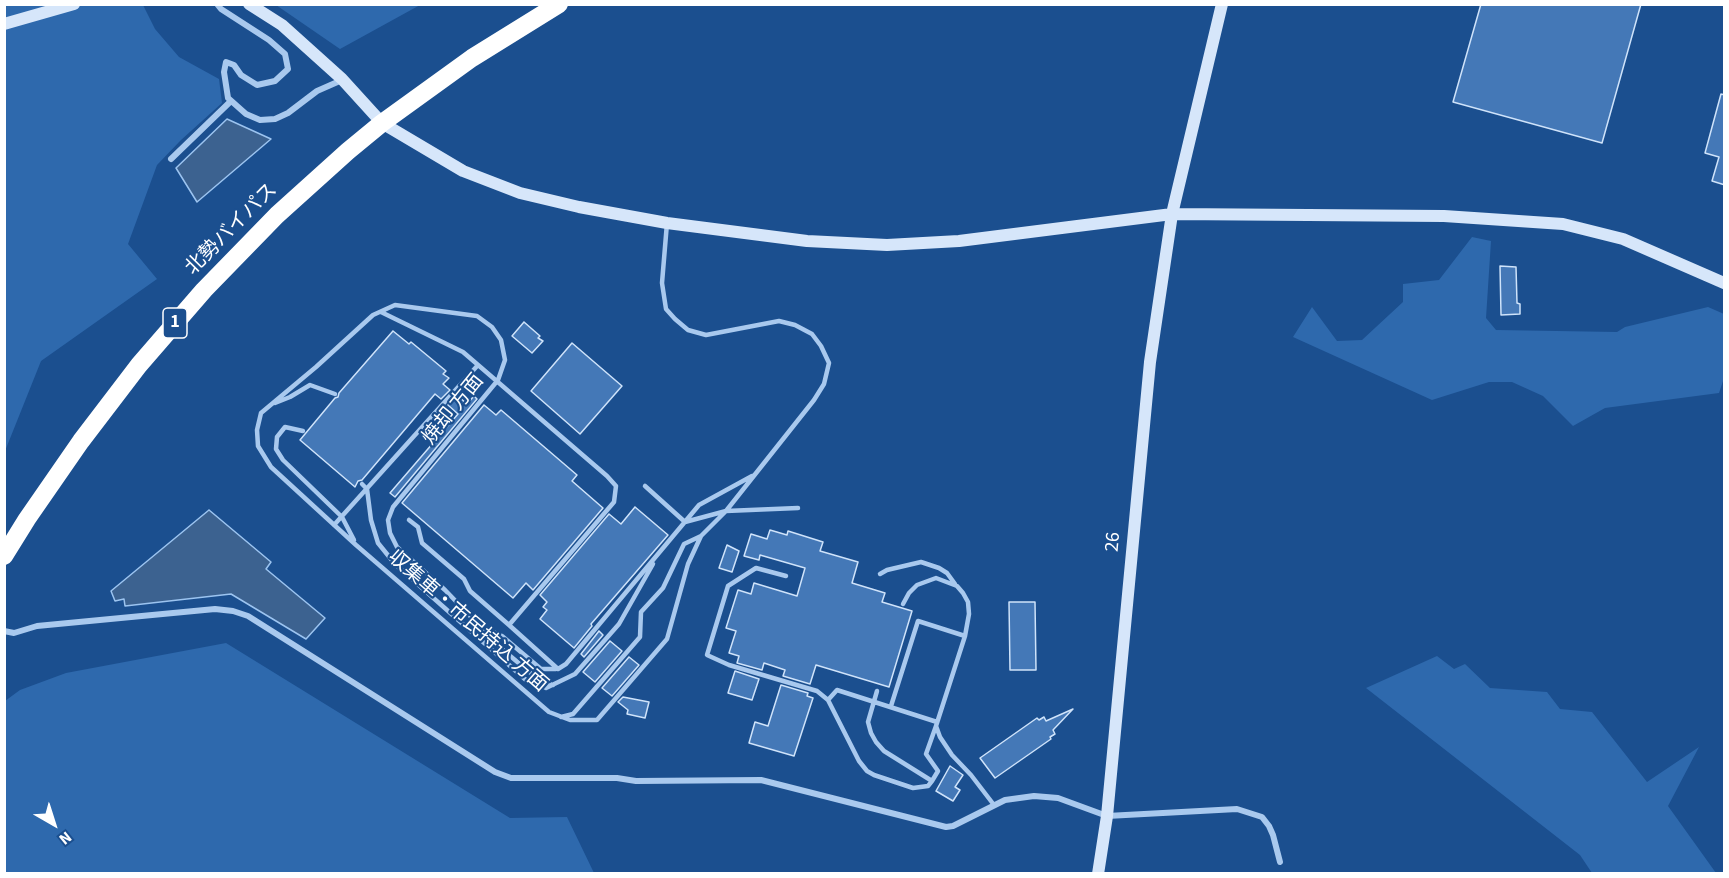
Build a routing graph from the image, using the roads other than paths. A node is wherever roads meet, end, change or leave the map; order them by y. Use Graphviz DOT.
graph roads {
  1 [pos="74,4"];
  2 [pos="217,4"];
  3 [pos="249,4"];
  4 [pos="559,4"];
  5 [pos="1222,4"];
  6 [pos="4,24"];
  7 [pos="342,80"];
  8 [pos="231,101"];
  9 [pos="382,123"];
  10 [pos="171,159"];
  11 [pos="1172,214"];
  12 [pos="667,223"];
  13 [pos="1725,284"];
  14 [pos="381,312"];
  15 [pos="478,364"];
  16 [pos="335,394"];
  17 [pos="272,405"];
  18 [pos="303,431"];
  19 [pos="394,447"];
  20 [pos="400,453"];
  21 [pos="754,475"];
  22 [pos="362,484"];
  23 [pos="645,486"];
  24 [pos="367,489"];
  25 [pos="798,508"];
  26 [pos="726,512"];
  27 [pos="342,517"];
  28 [pos="409,520"];
  29 [pos="685,522"];
  30 [pos="334,525"];
  31 [pos="701,536"];
  32 [pos="356,545"];
  33 [pos="659,553"];
  34 [pos="4,556"];
  35 [pos="880,574"];
  36 [pos="786,576"];
  37 [pos="957,586"];
  38 [pos="903,604"];
  39 [pos="477,625"];
  40 [pos="509,625"];
  41 [pos="4,631"];
  42 [pos="965,636"];
  43 [pos="558,669"];
  44 [pos="553,684"];
  45 [pos="877,691"];
  46 [pos="828,700"];
  47 [pos="891,706"];
  48 [pos="561,717"];
  49 [pos="937,724"];
  50 [pos="932,781"];
  51 [pos="994,805"];
  52 [pos="1107,816"];
  53 [pos="1280,862"];
  54 [pos="1098,873"];
  1 -- 6 [label="street"];
  2 -- 8 [label="street"];
  3 -- 7 [label="street"];
  4 -- 9 [label="highway, 北勢バイパス / 1"];
  5 -- 11 [label="street, 26"];
  7 -- 8 [label="street"];
  7 -- 9 [label="street"];
  8 -- 10 [label="street"];
  9 -- 12 [label="street"];
  9 -- 34 [label="highway, 北勢バイパス / 1"];
  11 -- 12 [label="street"];
  11 -- 13 [label="street"];
  11 -- 52 [label="street, 26"];
  12 -- 21 [label="lane"];
  14 -- 15 [label="lane"];
  14 -- 17 [label="lane, 焼却 方面"];
  14 -- 39 [label="lane, 焼却 方面"];
  15 -- 20 [label="lane"];
  15 -- 40 [label="lane"];
  16 -- 17 [label="lane"];
  17 -- 30 [label="lane, 焼却 方面"];
  18 -- 27 [label="lane"];
  19 -- 20 [label="lane"];
  20 -- 24 [label="lane"];
  21 -- 26 [label="lane"];
  21 -- 29 [label="lane"];
  22 -- 24 [label="lane"];
  23 -- 29 [label="lane"];
  24 -- 27 [label="lane"];
  24 -- 44 [label="lane"];
  25 -- 26 [label="lane"];
  26 -- 29 [label="lane"];
  26 -- 31 [label="lane"];
  27 -- 30 [label="lane"];
  27 -- 32 [label="lane"];
  28 -- 40 [label="lane"];
  29 -- 33 [label="lane"];
  30 -- 32 [label="lane, 収集車・市民持込 方面"];
  31 -- 48 [label="lane"];
  31 -- 48 [label="lane"];
  32 -- 48 [label="lane, 収集車・市民持込 方面"];
  33 -- 43 [label="lane"];
  33 -- 44 [label="lane"];
  35 -- 37 [label="lane"];
  36 -- 46 [label="lane"];
  37 -- 38 [label="lane"];
  37 -- 42 [label="lane"];
  39 -- 43 [label="lane"];
  39 -- 44 [label="lane"];
  40 -- 43 [label="lane"];
  41 -- 51 [label="street"];
  42 -- 47 [label="lane"];
  42 -- 49 [label="lane"];
  45 -- 50 [label="lane"];
  46 -- 47 [label="lane"];
  46 -- 50 [label="lane"];
  47 -- 49 [label="lane"];
  49 -- 50 [label="lane"];
  49 -- 51 [label="lane"];
  51 -- 52 [label="street"];
  52 -- 53 [label="street"];
  52 -- 54 [label="street, 26"];
}
